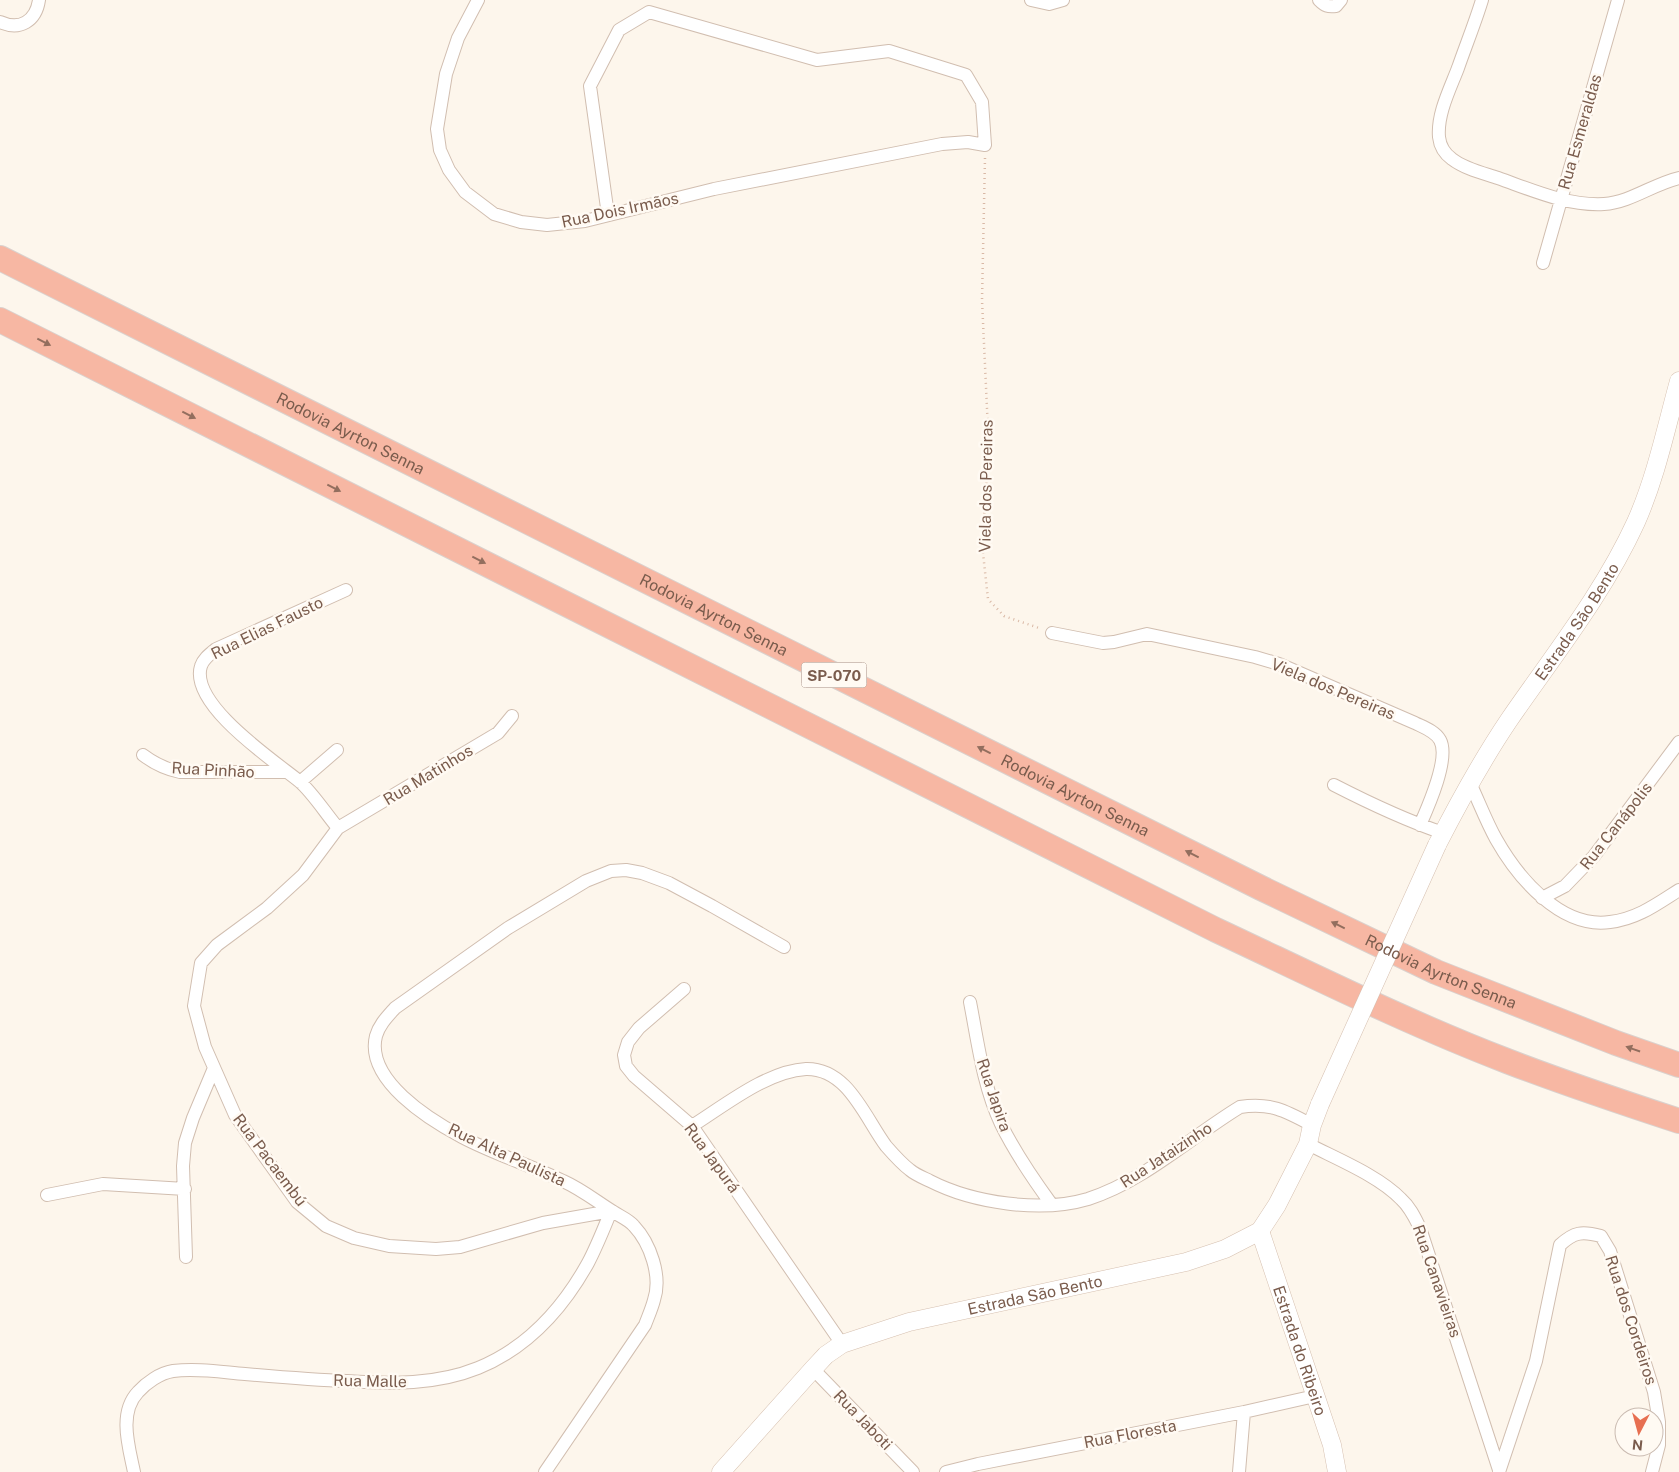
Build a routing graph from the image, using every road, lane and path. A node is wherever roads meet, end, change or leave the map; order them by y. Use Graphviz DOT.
graph roads {
  1 [pos="38,0"];
  2 [pos="478,0"];
  3 [pos="1031,0"];
  4 [pos="1063,0"];
  5 [pos="1319,0"];
  6 [pos="1482,0"];
  7 [pos="1618,0"];
  8 [pos="1340,2"];
  9 [pos="0,22"];
  10 [pos="985,145"];
  11 [pos="1679,178"];
  12 [pos="1561,200"];
  13 [pos="608,215"];
  14 [pos="0,258"];
  15 [pos="1543,263"];
  16 [pos="0,320"];
  17 [pos="1679,381"];
  18 [pos="346,590"];
  19 [pos="1052,633"];
  20 [pos="512,716"];
  21 [pos="1679,742"];
  22 [pos="337,750"];
  23 [pos="143,755"];
  24 [pos="286,772"];
  25 [pos="300,782"];
  26 [pos="1470,783"];
  27 [pos="1334,785"];
  28 [pos="1420,825"];
  29 [pos="338,828"];
  30 [pos="1440,839"];
  31 [pos="1679,890"];
  32 [pos="1542,898"];
  33 [pos="784,947"];
  34 [pos="684,989"];
  35 [pos="970,1002"];
  36 [pos="1679,1065"];
  37 [pos="214,1068"];
  38 [pos="1679,1120"];
  39 [pos="1312,1125"];
  40 [pos="692,1126"];
  41 [pos="1308,1144"];
  42 [pos="185,1190"];
  43 [pos="47,1195"];
  44 [pos="1052,1205"];
  45 [pos="611,1211"];
  46 [pos="1260,1231"];
  47 [pos="186,1257"];
  48 [pos="842,1344"];
  49 [pos="813,1369"];
  50 [pos="1315,1396"];
  51 [pos="1244,1412"];
  52 [pos="1499,1471"];
  53 [pos="134,1472"];
  54 [pos="545,1472"];
  55 [pos="721,1472"];
  56 [pos="913,1472"];
  57 [pos="946,1472"];
  58 [pos="1239,1472"];
  59 [pos="1337,1472"];
  60 [pos="1652,1472"];
  1 -- 9 [label="street"];
  2 -- 13 [label="street, Rua Dois Irmãos"];
  3 -- 4 [label="street"];
  5 -- 8 [label="street"];
  6 -- 12 [label="street"];
  7 -- 12 [label="street, Rua Esmeraldas"];
  10 -- 13 [label="street, Rua Dois Irmãos"];
  10 -- 13 [label="street"];
  10 -- 19 [label="path, Viela dos Pereiras"];
  11 -- 12 [label="street"];
  12 -- 15 [label="street, Rua Esmeraldas"];
  36 -- 14 [label="highway, Rodovia Ayrton Senna / SP-070, one-way"];
  16 -- 38 [label="highway, one-way"];
  17 -- 26 [label="street, Estrada São Bento"];
  18 -- 24 [label="street, Rua Elias Fausto"];
  19 -- 28 [label="street, Viela dos Pereiras"];
  20 -- 29 [label="street, Rua Matinhos"];
  21 -- 32 [label="street, Rua Canápolis"];
  22 -- 25 [label="street"];
  23 -- 24 [label="street, Rua Pinhão"];
  24 -- 25 [label="street, Rua Elias Fausto"];
  25 -- 29 [label="street, Rua Elias Fausto"];
  26 -- 30 [label="street, Estrada São Bento"];
  26 -- 32 [label="street"];
  27 -- 28 [label="street"];
  28 -- 30 [label="street"];
  29 -- 37 [label="street, Rua Pacaembú"];
  30 -- 39 [label="street, Estrada São Bento, bridge"];
  31 -- 32 [label="street"];
  33 -- 45 [label="street, Rua Alta Paulista"];
  34 -- 40 [label="street, Rua Japurá"];
  35 -- 44 [label="street, Rua Japira"];
  37 -- 42 [label="street"];
  37 -- 45 [label="street, Rua Pacaembú"];
  39 -- 41 [label="street, Estrada São Bento"];
  39 -- 44 [label="street, Rua Jataizinho"];
  40 -- 44 [label="street, Rua Jataizinho"];
  40 -- 48 [label="street, Rua Japurá"];
  41 -- 46 [label="street, Estrada São Bento"];
  41 -- 52 [label="street, Rua Canavieiras"];
  42 -- 43 [label="street"];
  42 -- 47 [label="street"];
  45 -- 53 [label="street, Rua Malle"];
  45 -- 54 [label="street, Rua Alta Paulista"];
  46 -- 48 [label="street, Estrada São Bento"];
  46 -- 50 [label="street, Estrada do Ribeiro"];
  48 -- 49 [label="street, Estrada São Bento"];
  49 -- 55 [label="street, Estrada São Bento"];
  49 -- 56 [label="street, Rua Jaboti"];
  50 -- 51 [label="street, Rua Floresta"];
  50 -- 59 [label="street, Estrada do Ribeiro"];
  51 -- 57 [label="street, Rua Floresta"];
  51 -- 58 [label="street"];
  52 -- 60 [label="street, Rua dos Cordeiros"];
}
